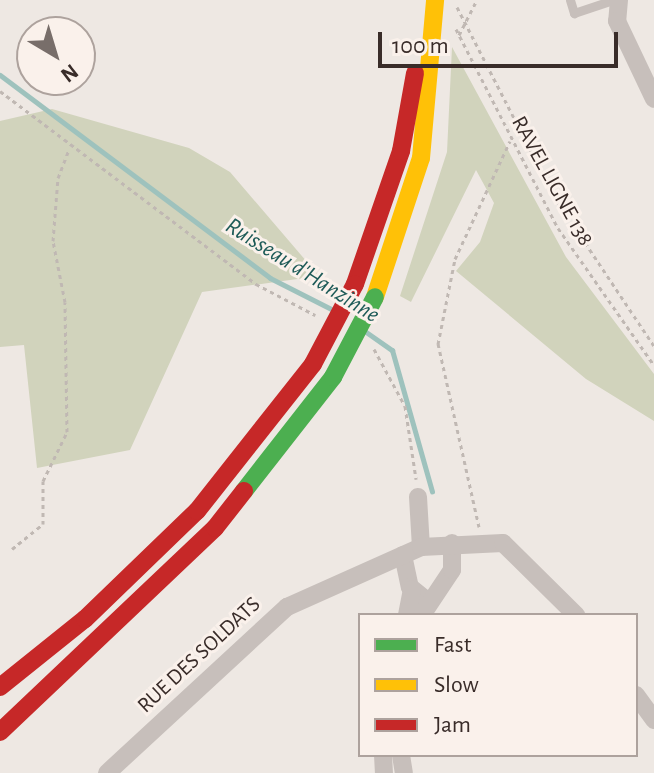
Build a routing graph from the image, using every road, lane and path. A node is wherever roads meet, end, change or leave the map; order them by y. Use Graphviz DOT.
graph roads {
  1 [pos="418,0"];
  2 [pos="435,0"];
  3 [pos="453,0"];
  4 [pos="477,0"];
  5 [pos="570,0"];
  6 [pos="616,0"];
  7 [pos="454,24"];
  8 [pos="466,26"];
  9 [pos="459,35"];
  10 [pos="0,91"];
  11 [pos="654,99"];
  12 [pos="510,141"];
  13 [pos="69,150"];
  14 [pos="327,323"];
  15 [pos="364,343"];
  16 [pos="654,346"];
  17 [pos="654,365"];
  18 [pos="418,497"];
  19 [pos="482,539"];
  20 [pos="452,543"];
  21 [pos="421,547"];
  22 [pos="12,549"];
  23 [pos="403,555"];
  24 [pos="420,601"];
  25 [pos="574,613"];
  26 [pos="0,687"];
  27 [pos="0,732"];
  28 [pos="107,773"];
  1 -- 26 [label="main road, bridge"];
  2 -- 27 [label="main road, bridge"];
  3 -- 8 [label="path"];
  4 -- 8 [label="path"];
  5 -- 6 [label="lane"];
  6 -- 11 [label="street"];
  7 -- 9 [label="path, RAVEL LIGNE 138"];
  8 -- 9 [label="path"];
  8 -- 16 [label="path"];
  9 -- 12 [label="path, RAVEL LIGNE 138"];
  10 -- 13 [label="path"];
  12 -- 17 [label="path, RAVEL LIGNE 138"];
  12 -- 19 [label="path"];
  13 -- 14 [label="path"];
  13 -- 22 [label="path"];
  15 -- 18 [label="path"];
  18 -- 21 [label="street"];
  19 -- 20 [label="street, RUE DES SOLDATS"];
  19 -- 25 [label="street"];
  20 -- 21 [label="street, RUE DES SOLDATS"];
  20 -- 24 [label="street"];
  21 -- 23 [label="street, RUE DES SOLDATS"];
  23 -- 24 [label="street"];
  23 -- 28 [label="street, RUE DES SOLDATS"];
}
